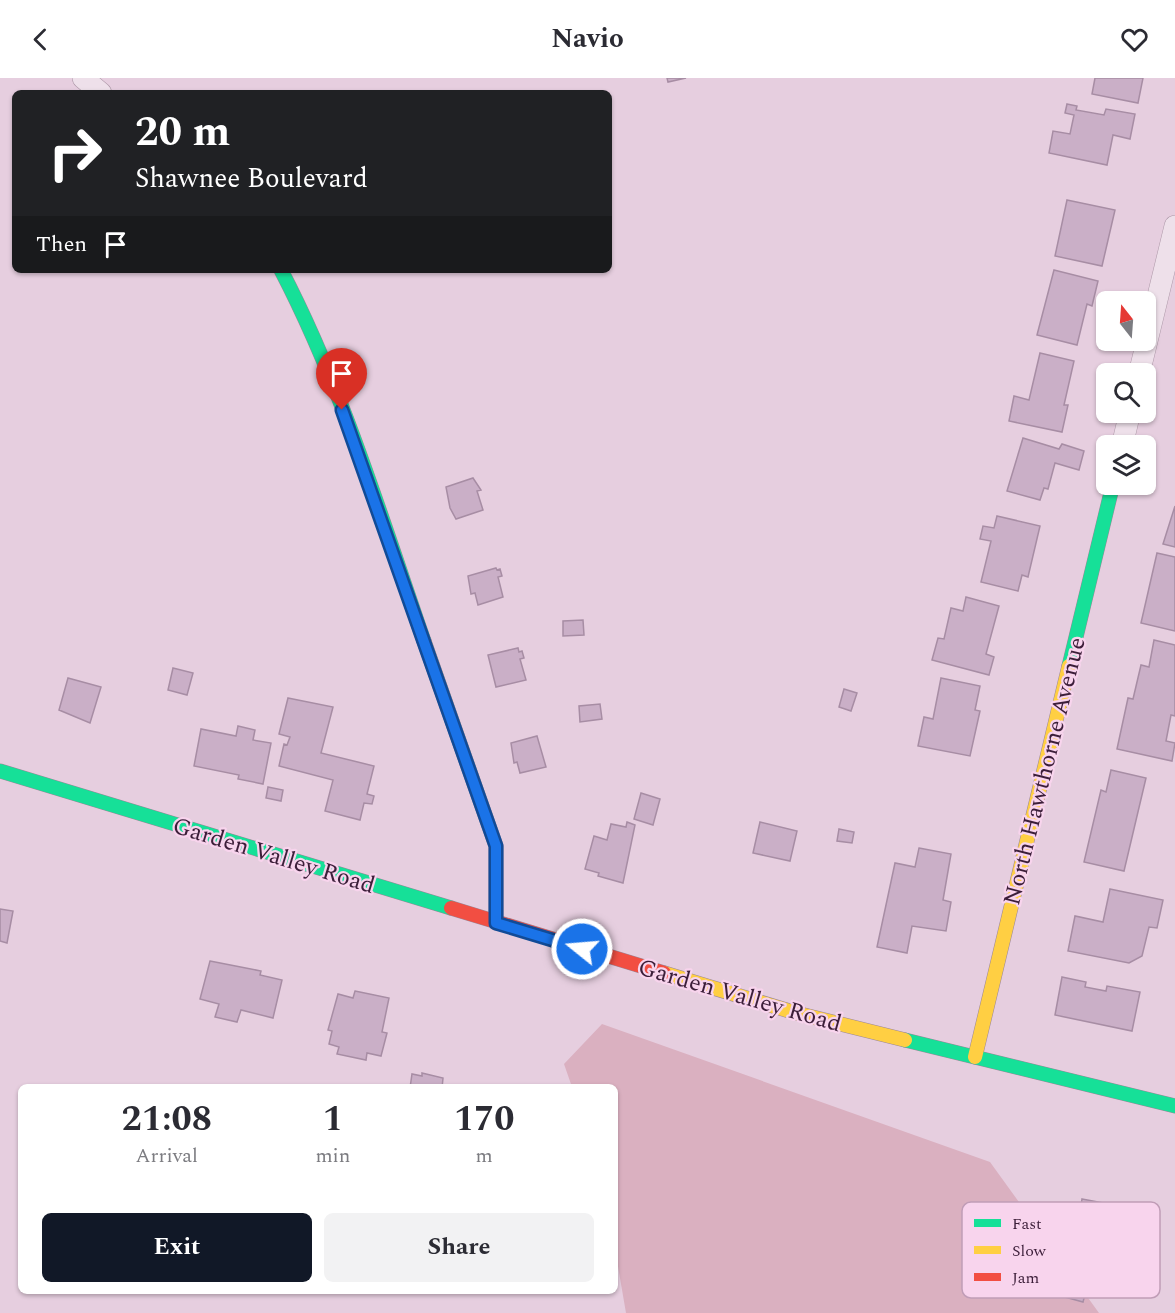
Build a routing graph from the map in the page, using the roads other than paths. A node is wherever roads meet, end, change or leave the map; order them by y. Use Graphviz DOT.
graph roads {
  1 [pos="83,78"];
  2 [pos="97,90"];
  3 [pos="1175,226"];
  4 [pos="282,273"];
  5 [pos="1142,363"];
  6 [pos="1110,495"];
  7 [pos="0,771"];
  8 [pos="496,923"];
  9 [pos="975,1057"];
  10 [pos="1175,1106"];
  1 -- 2 [label="street"];
  3 -- 5 [label="street"];
  4 -- 8 [label="street"];
  6 -- 9 [label="street, North Hawthorne Avenue"];
  7 -- 8 [label="street, Garden Valley Road"];
  8 -- 9 [label="street, Garden Valley Road"];
  9 -- 10 [label="street, Garden Valley Road"];
}
